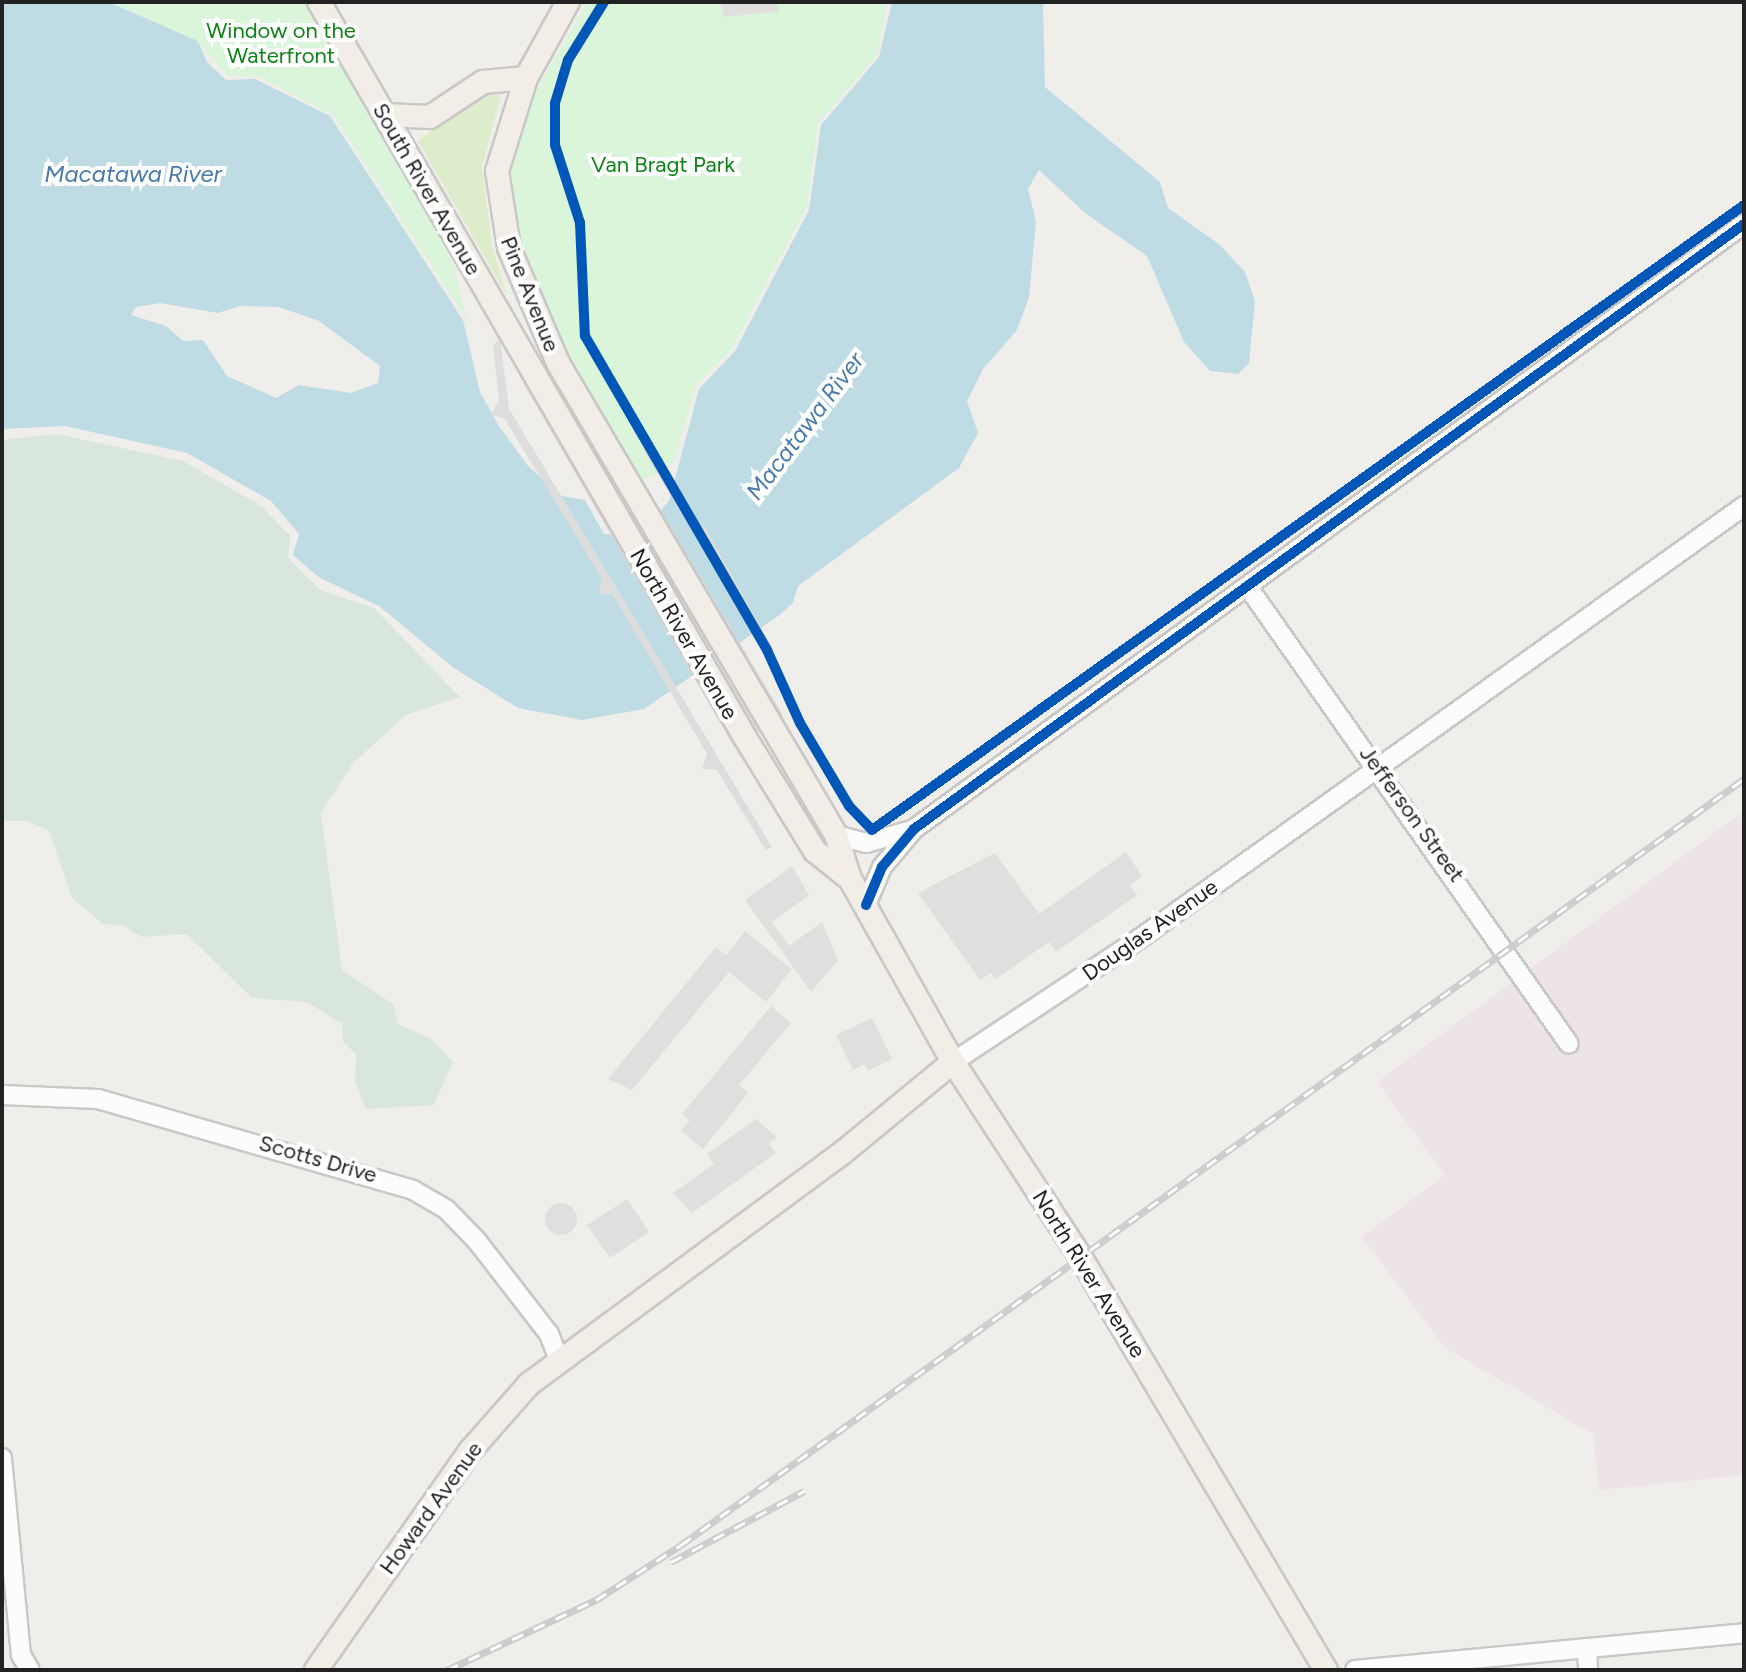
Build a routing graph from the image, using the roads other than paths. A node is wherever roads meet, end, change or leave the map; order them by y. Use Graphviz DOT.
graph roads {
  1 [pos="319,2"];
  2 [pos="568,2"];
  3 [pos="526,78"];
  4 [pos="385,115"];
  5 [pos="1744,224"];
  6 [pos="558,363"];
  7 [pos="535,376"];
  8 [pos="1744,506"];
  9 [pos="1248,587"];
  10 [pos="1378,767"];
  11 [pos="914,829"];
  12 [pos="836,835"];
  13 [pos="850,879"];
  14 [pos="866,905"];
  15 [pos="1569,1044"];
  16 [pos="953,1062"];
  17 [pos="2,1095"];
  18 [pos="558,1357"];
  19 [pos="2,1458"];
  20 [pos="1744,1633"];
  21 [pos="1587,1648"];
  22 [pos="30,1670"];
  23 [pos="316,1670"];
  24 [pos="1326,1670"];
  25 [pos="1355,1670"];
  26 [pos="1588,1670"];
  1 -- 4 [label="main road, South River Avenue"];
  2 -- 3 [label="main road, Pine Avenue"];
  3 -- 4 [label="main road"];
  3 -- 6 [label="main road, Pine Avenue"];
  4 -- 7 [label="main road, South River Avenue"];
  5 -- 9 [label="street"];
  6 -- 12 [label="main road, North River Avenue"];
  7 -- 13 [label="main road, North River Avenue"];
  8 -- 10 [label="street, Douglas Avenue"];
  9 -- 10 [label="street, Jefferson Street"];
  9 -- 11 [label="street"];
  10 -- 15 [label="street, Jefferson Street"];
  10 -- 16 [label="street, Douglas Avenue"];
  11 -- 12 [label="street"];
  11 -- 14 [label="street"];
  12 -- 13 [label="main road, North River Avenue"];
  13 -- 14 [label="main road, North River Avenue"];
  14 -- 16 [label="main road, North River Avenue"];
  16 -- 18 [label="main road, Douglas Avenue"];
  16 -- 24 [label="main road, North River Avenue"];
  17 -- 18 [label="street, Scotts Drive"];
  18 -- 23 [label="main road, Howard Avenue"];
  19 -- 22 [label="street"];
  20 -- 21 [label="street"];
  21 -- 25 [label="street"];
  21 -- 26 [label="street"];
}
